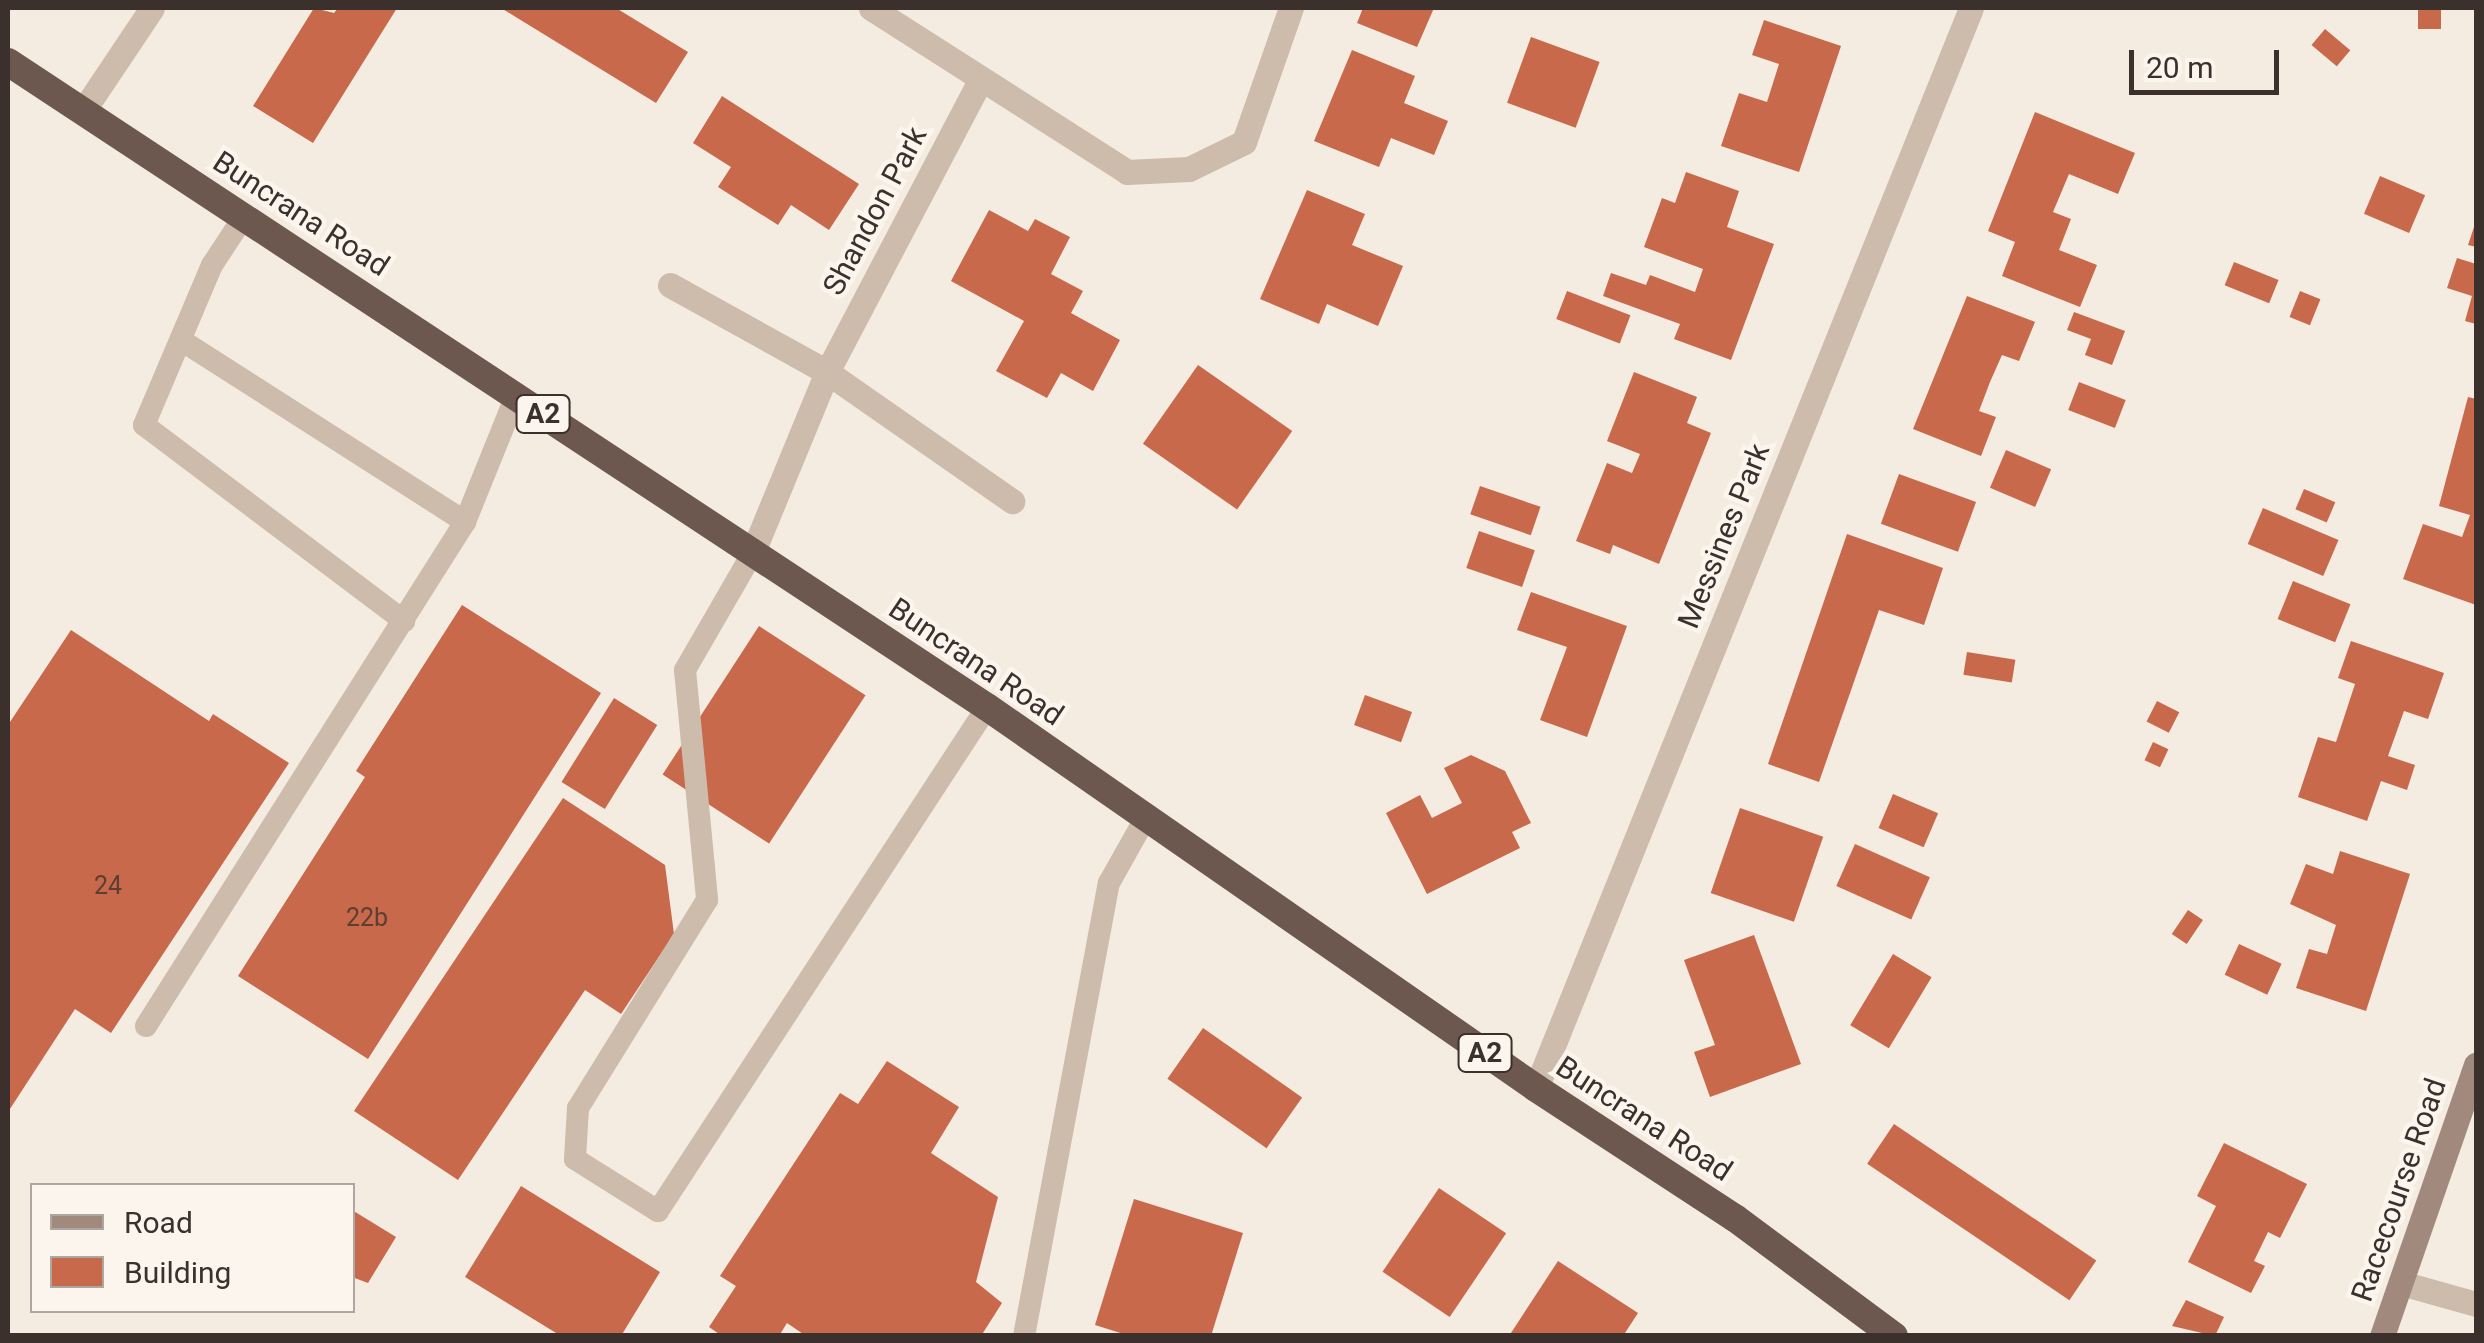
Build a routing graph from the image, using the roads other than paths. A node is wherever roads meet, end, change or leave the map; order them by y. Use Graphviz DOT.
graph roads {
  1 [pos="152,8"];
  2 [pos="870,8"];
  3 [pos="1292,8"];
  4 [pos="1971,8"];
  5 [pos="8,62"];
  6 [pos="980,80"];
  7 [pos="83,111"];
  8 [pos="245,215"];
  9 [pos="670,286"];
  10 [pos="184,342"];
  11 [pos="828,372"];
  12 [pos="516,396"];
  13 [pos="1012,501"];
  14 [pos="464,522"];
  15 [pos="752,554"];
  16 [pos="404,621"];
  17 [pos="987,706"];
  18 [pos="1146,817"];
  19 [pos="146,1026"];
  20 [pos="2476,1065"];
  21 [pos="1536,1088"];
  22 [pos="2402,1283"];
  23 [pos="2476,1304"];
  24 [pos="1024,1336"];
  25 [pos="1894,1336"];
  26 [pos="2382,1336"];
  1 -- 7 [label="street"];
  2 -- 6 [label="street"];
  3 -- 6 [label="street"];
  4 -- 21 [label="street, Messines Park"];
  5 -- 7 [label="highway, Buncrana Road / A2"];
  6 -- 11 [label="street, Shandon Park"];
  7 -- 8 [label="highway, Buncrana Road / A2"];
  8 -- 10 [label="lane"];
  8 -- 12 [label="highway, Buncrana Road / A2"];
  9 -- 11 [label="street"];
  10 -- 14 [label="lane"];
  10 -- 16 [label="lane"];
  11 -- 13 [label="street"];
  11 -- 15 [label="street, Shandon Park"];
  12 -- 14 [label="lane"];
  12 -- 15 [label="highway, Buncrana Road / A2"];
  14 -- 16 [label="lane"];
  15 -- 17 [label="highway, Buncrana Road / A2"];
  15 -- 17 [label="lane"];
  16 -- 19 [label="lane"];
  17 -- 18 [label="highway, Buncrana Road / A2"];
  18 -- 21 [label="highway, Buncrana Road / A2"];
  18 -- 24 [label="lane"];
  20 -- 22 [label="main road, Racecourse Road"];
  21 -- 25 [label="highway, Buncrana Road / A2"];
  22 -- 23 [label="street"];
  22 -- 26 [label="main road, Racecourse Road"];
}
